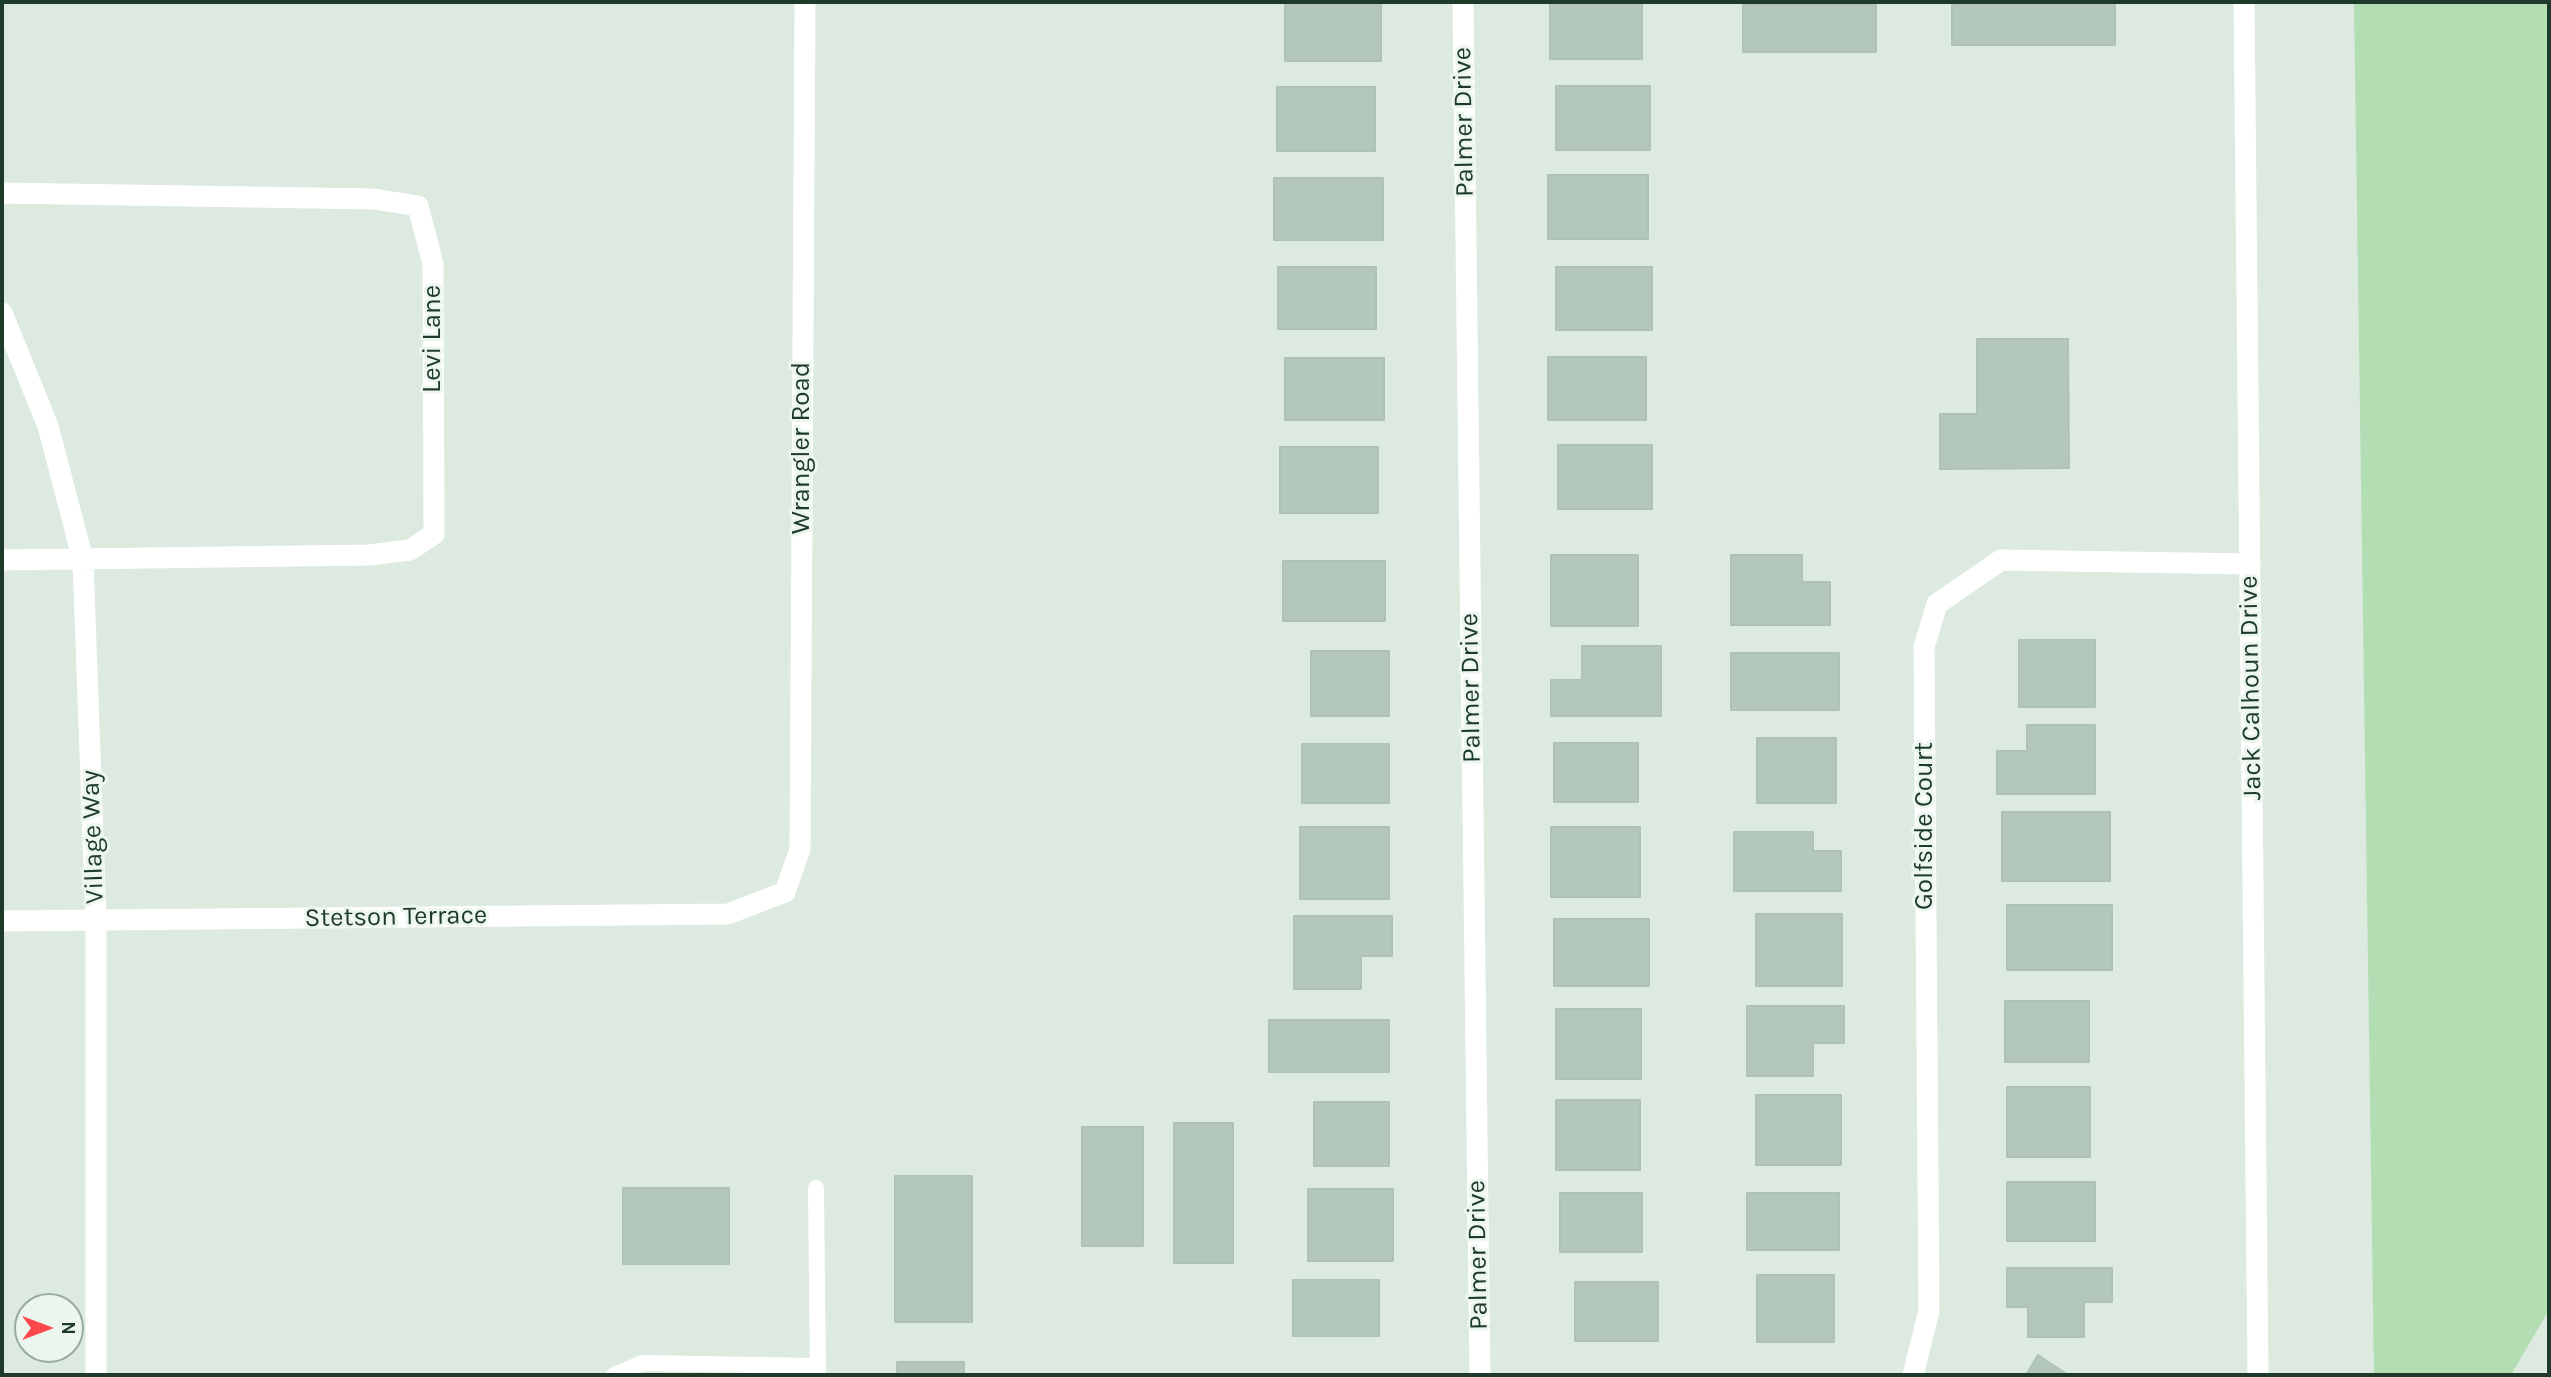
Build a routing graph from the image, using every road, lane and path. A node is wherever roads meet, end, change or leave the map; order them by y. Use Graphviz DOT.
graph roads {
  1 [pos="805,2"];
  2 [pos="1463,2"];
  3 [pos="2244,2"];
  4 [pos="2,193"];
  5 [pos="2,313"];
  6 [pos="2,560"];
  7 [pos="83,560"];
  8 [pos="2250,564"];
  9 [pos="785,892"];
  10 [pos="96,920"];
  11 [pos="2,921"];
  12 [pos="816,1188"];
  13 [pos="818,1371"];
  14 [pos="96,1375"];
  15 [pos="614,1375"];
  16 [pos="1480,1375"];
  17 [pos="1913,1375"];
  18 [pos="2258,1375"];
  1 -- 9 [label="street, Wrangler Road"];
  2 -- 16 [label="street, Palmer Drive"];
  3 -- 8 [label="street, Jack Calhoun Drive"];
  4 -- 7 [label="street, Levi Lane"];
  5 -- 7 [label="street, Village Way"];
  6 -- 7 [label="street"];
  7 -- 10 [label="street, Village Way"];
  8 -- 17 [label="street, Golfside Court"];
  8 -- 18 [label="street, Jack Calhoun Drive"];
  9 -- 10 [label="street, Stetson Terrace"];
  10 -- 11 [label="street, Stetson Terrace"];
  10 -- 14 [label="street, Village Way"];
  12 -- 13 [label="lane"];
  13 -- 15 [label="lane"];
}
